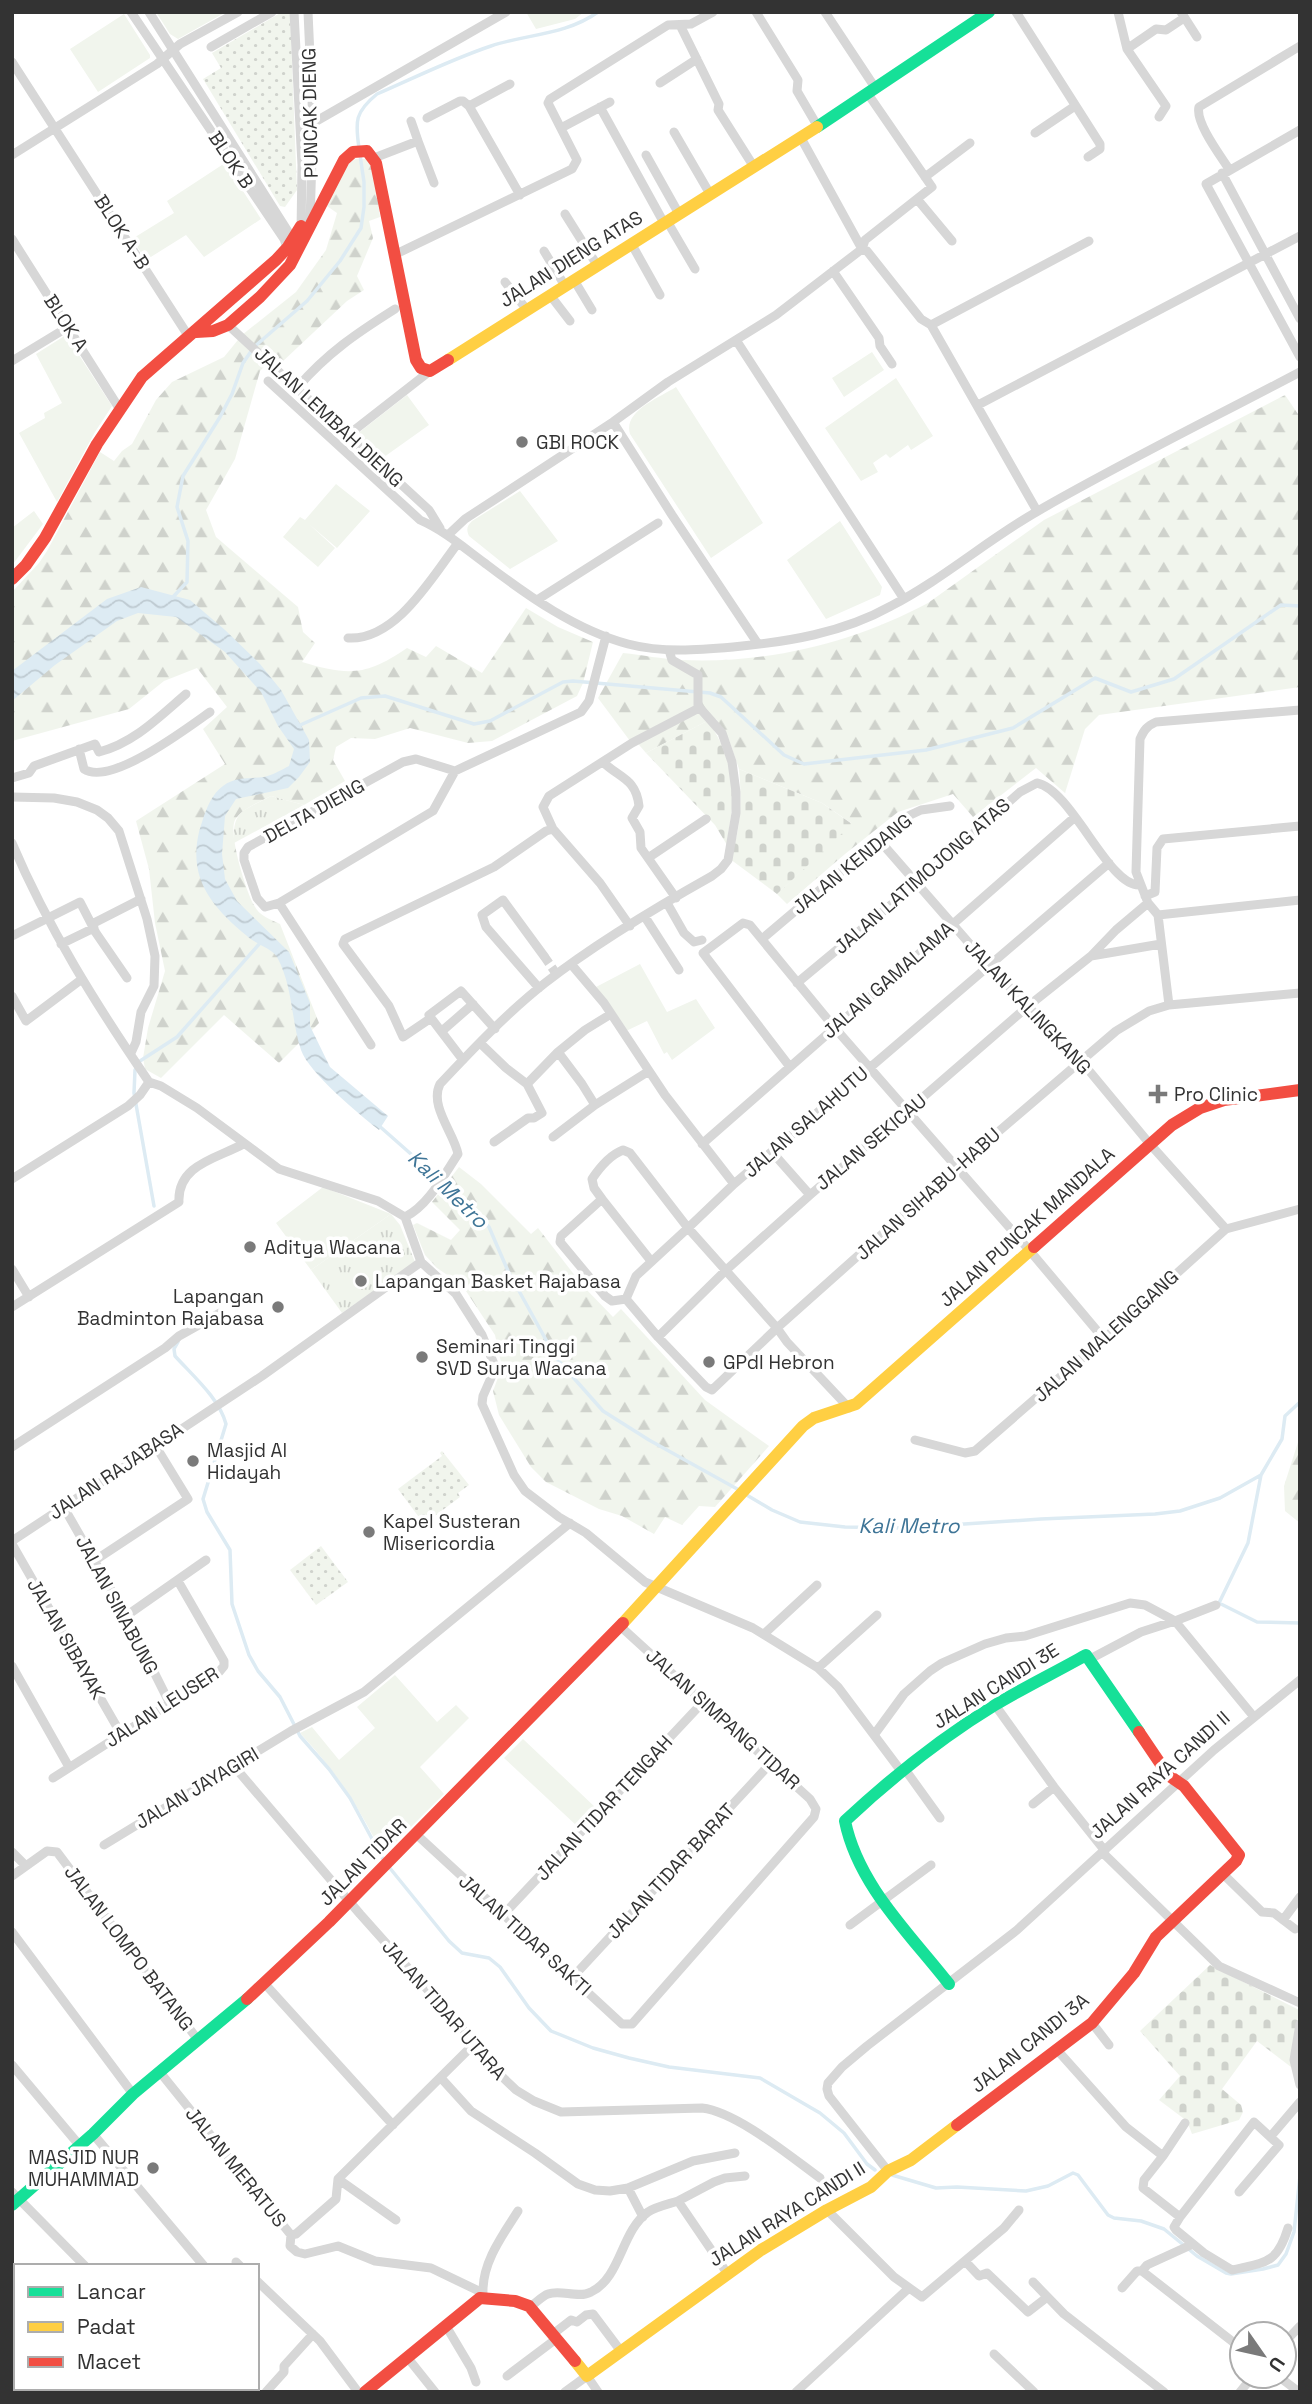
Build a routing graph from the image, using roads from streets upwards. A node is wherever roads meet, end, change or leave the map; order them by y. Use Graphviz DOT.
graph roads {
  1 [pos="131,12"];
  2 [pos="149,12"];
  3 [pos="238,12"];
  4 [pos="272,12"];
  5 [pos="294,12"];
  6 [pos="308,12"];
  7 [pos="506,12"];
  8 [pos="713,12"];
  9 [pos="756,12"];
  10 [pos="825,12"];
  11 [pos="989,12"];
  12 [pos="1016,12"];
  13 [pos="1118,12"];
  14 [pos="1183,15"];
  15 [pos="680,25"];
  16 [pos="1197,37"];
  17 [pos="1300,46"];
  18 [pos="211,47"];
  19 [pos="1127,49"];
  20 [pos="173,50"];
  21 [pos="162,59"];
  22 [pos="697,59"];
  23 [pos="12,62"];
  24 [pos="660,83"];
  25 [pos="510,84"];
  26 [pos="872,91"];
  27 [pos="610,102"];
  28 [pos="469,106"];
  29 [pos="1075,106"];
  30 [pos="600,107"];
  31 [pos="1159,117"];
  32 [pos="428,118"];
  33 [pos="411,121"];
  34 [pos="313,123"];
  35 [pos="300,126"];
  36 [pos="54,127"];
  37 [pos="818,127"];
  38 [pos="561,128"];
  39 [pos="1300,130"];
  40 [pos="674,132"];
  41 [pos="1035,133"];
  42 [pos="801,138"];
  43 [pos="418,141"];
  44 [pos="970,143"];
  45 [pos="371,154"];
  46 [pos="12,155"];
  47 [pos="646,155"];
  48 [pos="1088,157"];
  49 [pos="754,167"];
  50 [pos="1225,171"];
  51 [pos="925,177"];
  52 [pos="434,183"];
  53 [pos="710,194"];
  54 [pos="520,195"];
  55 [pos="917,199"];
  56 [pos="565,214"];
  57 [pos="679,214"];
  58 [pos="666,222"];
  59 [pos="300,234"];
  60 [pos="1300,236"];
  61 [pos="12,239"];
  62 [pos="952,241"];
  63 [pos="1089,241"];
  64 [pos="631,243"];
  65 [pos="862,248"];
  66 [pos="544,251"];
  67 [pos="396,254"];
  68 [pos="1266,254"];
  69 [pos="1249,263"];
  70 [pos="597,265"];
  71 [pos="695,269"];
  72 [pos="832,271"];
  73 [pos="505,282"];
  74 [pos="569,283"];
  75 [pos="550,295"];
  76 [pos="660,295"];
  77 [pos="395,309"];
  78 [pos="527,310"];
  79 [pos="592,310"];
  80 [pos="212,318"];
  81 [pos="1300,319"];
  82 [pos="570,321"];
  83 [pos="228,325"];
  84 [pos="930,325"];
  85 [pos="68,327"];
  86 [pos="192,335"];
  87 [pos="736,340"];
  88 [pos="1300,357"];
  89 [pos="12,361"];
  90 [pos="892,364"];
  91 [pos="430,372"];
  92 [pos="1300,372"];
  93 [pos="268,381"];
  94 [pos="297,388"];
  95 [pos="978,405"];
  96 [pos="318,407"];
  97 [pos="119,408"];
  98 [pos="308,417"];
  99 [pos="613,422"];
  100 [pos="348,435"];
  101 [pos="382,467"];
  102 [pos="373,476"];
  103 [pos="429,510"];
  104 [pos="1037,512"];
  105 [pos="420,520"];
  106 [pos="658,523"];
  107 [pos="445,532"];
  108 [pos="458,543"];
  109 [pos="12,579"];
  110 [pos="904,599"];
  111 [pos="537,600"];
  112 [pos="606,636"];
  113 [pos="348,638"];
  114 [pos="758,644"];
  115 [pos="669,650"];
  116 [pos="186,694"];
  117 [pos="698,705"];
  118 [pos="1300,710"];
  119 [pos="210,712"];
  120 [pos="79,749"];
  121 [pos="603,762"];
  122 [pos="455,771"];
  123 [pos="12,778"];
  124 [pos="12,797"];
  125 [pos="950,806"];
  126 [pos="1075,817"];
  127 [pos="706,818"];
  128 [pos="1300,827"];
  129 [pos="553,828"];
  130 [pos="879,840"];
  131 [pos="12,843"];
  132 [pos="648,858"];
  133 [pos="1109,863"];
  134 [pos="916,884"];
  135 [pos="1140,885"];
  136 [pos="676,898"];
  137 [pos="141,899"];
  138 [pos="1147,899"];
  139 [pos="1300,900"];
  140 [pos="279,903"];
  141 [pos="667,904"];
  142 [pos="1157,915"];
  143 [pos="645,917"];
  144 [pos="47,920"];
  145 [pos="951,924"];
  146 [pos="93,926"];
  147 [pos="630,926"];
  148 [pos="12,936"];
  149 [pos="762,939"];
  150 [pos="702,940"];
  151 [pos="61,944"];
  152 [pos="1161,944"];
  153 [pos="544,956"];
  154 [pos="1091,956"];
  155 [pos="571,964"];
  156 [pos="989,966"];
  157 [pos="679,970"];
  158 [pos="127,978"];
  159 [pos="82,979"];
  160 [pos="797,983"];
  161 [pos="539,988"];
  162 [pos="1300,993"];
  163 [pos="12,996"];
  164 [pos="472,1004"];
  165 [pos="1169,1004"];
  166 [pos="1027,1007"];
  167 [pos="611,1014"];
  168 [pos="432,1017"];
  169 [pos="834,1027"];
  170 [pos="495,1029"];
  171 [pos="442,1031"];
  172 [pos="480,1043"];
  173 [pos="371,1045"];
  174 [pos="558,1052"];
  175 [pos="133,1056"];
  176 [pos="463,1060"];
  177 [pos="1081,1061"];
  178 [pos="790,1067"];
  179 [pos="870,1067"];
  180 [pos="649,1071"];
  181 [pos="149,1082"];
  182 [pos="526,1083"];
  183 [pos="1300,1090"];
  184 [pos="596,1105"];
  185 [pos="908,1112"];
  186 [pos="553,1137"];
  187 [pos="494,1142"];
  188 [pos="1149,1143"];
  189 [pos="243,1144"];
  190 [pos="702,1144"];
  191 [pos="772,1152"];
  192 [pos="957,1168"];
  193 [pos="12,1179"];
  194 [pos="734,1184"];
  195 [pos="810,1195"];
  196 [pos="602,1199"];
  197 [pos="1300,1209"];
  198 [pos="405,1217"];
  199 [pos="688,1228"];
  200 [pos="1226,1229"];
  201 [pos="1030,1251"];
  202 [pos="651,1261"];
  203 [pos="421,1262"];
  204 [pos="12,1269"];
  205 [pos="725,1271"];
  206 [pos="29,1297"];
  207 [pos="626,1299"];
  208 [pos="12,1307"];
  209 [pos="220,1313"];
  210 [pos="777,1328"];
  211 [pos="658,1337"];
  212 [pos="1104,1339"];
  213 [pos="849,1408"];
  214 [pos="915,1440"];
  215 [pos="155,1445"];
  216 [pos="12,1447"];
  217 [pos="64,1506"];
  218 [pos="717,1521"];
  219 [pos="570,1523"];
  220 [pos="12,1542"];
  221 [pos="206,1560"];
  222 [pos="94,1561"];
  223 [pos="178,1581"];
  224 [pos="817,1585"];
  225 [pos="655,1587"];
  226 [pos="1216,1605"];
  227 [pos="877,1615"];
  228 [pos="126,1616"];
  229 [pos="1175,1621"];
  230 [pos="620,1626"];
  231 [pos="764,1634"];
  232 [pos="1090,1659"];
  233 [pos="12,1667"];
  234 [pos="818,1668"];
  235 [pos="1300,1680"];
  236 [pos="704,1701"];
  237 [pos="170,1704"];
  238 [pos="995,1705"];
  239 [pos="1254,1717"];
  240 [pos="121,1734"];
  241 [pos="874,1735"];
  242 [pos="770,1763"];
  243 [pos="233,1765"];
  244 [pos="69,1768"];
  245 [pos="903,1769"];
  246 [pos="53,1778"];
  247 [pos="1178,1783"];
  248 [pos="1054,1787"];
  249 [pos="1033,1804"];
  250 [pos="940,1818"];
  251 [pos="416,1835"];
  252 [pos="104,1845"];
  253 [pos="12,1852"];
  254 [pos="1104,1852"];
  255 [pos="25,1865"];
  256 [pos="931,1866"];
  257 [pos="1223,1874"];
  258 [pos="12,1876"];
  259 [pos="1300,1897"];
  260 [pos="884,1899"];
  261 [pos="349,1902"];
  262 [pos="503,1915"];
  263 [pos="1283,1920"];
  264 [pos="1172,1921"];
  265 [pos="850,1925"];
  266 [pos="1295,1929"];
  267 [pos="12,1932"];
  268 [pos="572,1978"];
  269 [pos="265,1984"];
  270 [pos="949,1984"];
  271 [pos="1300,2003"];
  272 [pos="636,2021"];
  273 [pos="1092,2023"];
  274 [pos="1300,2024"];
  275 [pos="198,2040"];
  276 [pos="475,2043"];
  277 [pos="1109,2045"];
  278 [pos="1058,2051"];
  279 [pos="12,2064"];
  280 [pos="159,2071"];
  281 [pos="441,2078"];
  282 [pos="1300,2085"];
  283 [pos="133,2094"];
  284 [pos="1300,2102"];
  285 [pos="1185,2123"];
  286 [pos="393,2125"];
  287 [pos="93,2134"];
  288 [pos="1271,2136"];
  289 [pos="80,2146"];
  290 [pos="736,2153"];
  291 [pos="1163,2156"];
  292 [pos="888,2171"];
  293 [pos="746,2176"];
  294 [pos="820,2178"];
  295 [pos="338,2179"];
  296 [pos="628,2188"];
  297 [pos="1239,2192"];
  298 [pos="15,2199"];
  299 [pos="678,2201"];
  300 [pos="827,2210"];
  301 [pos="1018,2210"];
  302 [pos="518,2211"];
  303 [pos="643,2217"];
  304 [pos="1180,2217"];
  305 [pos="396,2220"];
  306 [pos="1288,2228"];
  307 [pos="291,2235"];
  308 [pos="1188,2247"];
  309 [pos="965,2261"];
  310 [pos="83,2264"];
  311 [pos="202,2264"];
  312 [pos="1142,2271"];
  313 [pos="727,2273"];
  314 [pos="1033,2282"];
  315 [pos="259,2286"];
  316 [pos="909,2288"];
  317 [pos="1122,2288"];
  318 [pos="482,2295"];
  319 [pos="1046,2297"];
  320 [pos="530,2307"];
  321 [pos="446,2326"];
  322 [pos="313,2334"];
  323 [pos="554,2336"];
  324 [pos="1228,2337"];
  325 [pos="620,2350"];
  326 [pos="993,2354"];
  327 [pos="407,2357"];
  328 [pos="507,2376"];
  329 [pos="587,2376"];
  330 [pos="476,2382"];
  331 [pos="366,2391"];
  332 [pos="266,2392"];
  333 [pos="435,2392"];
  334 [pos="565,2392"];
  335 [pos="598,2392"];
  336 [pos="796,2392"];
  337 [pos="1034,2392"];
  338 [pos="1164,2392"];
  1 -- 21 [label="street, BLOK B"];
  2 -- 20 [label="street"];
  3 -- 20 [label="street"];
  4 -- 18 [label="street"];
  5 -- 35 [label="street"];
  6 -- 34 [label="street, PUNCAK DIENG"];
  7 -- 34 [label="street"];
  8 -- 15 [label="street"];
  9 -- 37 [label="street"];
  10 -- 26 [label="street"];
  11 -- 26 [label="street, JALAN DIENG ATAS"];
  12 -- 29 [label="street"];
  13 -- 19 [label="street"];
  14 -- 16 [label="street"];
  14 -- 19 [label="street"];
  15 -- 22 [label="street"];
  15 -- 38 [label="street"];
  17 -- 50 [label="street"];
  19 -- 31 [label="street"];
  20 -- 21 [label="street"];
  20 -- 59 [label="street"];
  21 -- 36 [label="street"];
  21 -- 59 [label="street, BLOK B"];
  22 -- 24 [label="street"];
  22 -- 49 [label="street"];
  23 -- 36 [label="street, BLOK A-B"];
  25 -- 28 [label="street"];
  26 -- 37 [label="street, JALAN DIENG ATAS"];
  26 -- 51 [label="street"];
  27 -- 30 [label="street"];
  28 -- 32 [label="street"];
  28 -- 54 [label="street"];
  29 -- 41 [label="street"];
  29 -- 48 [label="street"];
  30 -- 38 [label="street"];
  30 -- 58 [label="street"];
  33 -- 43 [label="street"];
  34 -- 35 [label="street"];
  34 -- 59 [label="street, PUNCAK DIENG"];
  35 -- 59 [label="street"];
  36 -- 46 [label="street"];
  36 -- 86 [label="street, BLOK A-B"];
  37 -- 42 [label="street, JALAN DIENG ATAS"];
  38 -- 54 [label="street"];
  39 -- 50 [label="street"];
  40 -- 53 [label="street"];
  42 -- 49 [label="street, JALAN DIENG ATAS"];
  42 -- 65 [label="street"];
  43 -- 45 [label="street"];
  43 -- 52 [label="street"];
  44 -- 51 [label="street"];
  45 -- 59 [label="street"];
  45 -- 67 [label="street"];
  47 -- 57 [label="street"];
  49 -- 53 [label="street, JALAN DIENG ATAS"];
  50 -- 68 [label="street"];
  50 -- 69 [label="street"];
  51 -- 55 [label="street"];
  53 -- 57 [label="street, JALAN DIENG ATAS"];
  54 -- 67 [label="street"];
  55 -- 62 [label="street"];
  55 -- 65 [label="street"];
  56 -- 70 [label="street"];
  57 -- 58 [label="street, JALAN DIENG ATAS"];
  58 -- 64 [label="street, JALAN DIENG ATAS"];
  58 -- 71 [label="street"];
  59 -- 80 [label="street"];
  59 -- 83 [label="street"];
  60 -- 68 [label="street"];
  61 -- 85 [label="street, BLOK A"];
  63 -- 84 [label="street"];
  64 -- 70 [label="street, JALAN DIENG ATAS"];
  64 -- 76 [label="street"];
  65 -- 72 [label="street"];
  65 -- 84 [label="street"];
  66 -- 74 [label="street"];
  67 -- 91 [label="street"];
  68 -- 69 [label="street"];
  68 -- 81 [label="street"];
  69 -- 88 [label="street"];
  69 -- 95 [label="street"];
  70 -- 74 [label="street, JALAN DIENG ATAS"];
  72 -- 87 [label="street"];
  72 -- 90 [label="street"];
  73 -- 78 [label="street"];
  74 -- 75 [label="street, JALAN DIENG ATAS"];
  74 -- 79 [label="street"];
  75 -- 78 [label="street, JALAN DIENG ATAS"];
  75 -- 82 [label="street"];
  77 -- 94 [label="street"];
  78 -- 91 [label="street, JALAN DIENG ATAS"];
  80 -- 83 [label="street"];
  80 -- 86 [label="street"];
  83 -- 86 [label="street"];
  83 -- 94 [label="street, JALAN LEMBAH DIENG"];
  84 -- 95 [label="street"];
  85 -- 89 [label="street"];
  85 -- 97 [label="street, BLOK A"];
  86 -- 97 [label="street"];
  87 -- 99 [label="street"];
  87 -- 110 [label="street"];
  91 -- 100 [label="street"];
  92 -- 104 [label="street"];
  93 -- 98 [label="street"];
  94 -- 96 [label="street, JALAN LEMBAH DIENG"];
  95 -- 104 [label="street"];
  96 -- 98 [label="street"];
  96 -- 100 [label="street, JALAN LEMBAH DIENG"];
  97 -- 109 [label="street"];
  98 -- 102 [label="street"];
  99 -- 107 [label="street"];
  99 -- 114 [label="street"];
  100 -- 101 [label="street, JALAN LEMBAH DIENG"];
  101 -- 102 [label="street"];
  101 -- 103 [label="street, JALAN LEMBAH DIENG"];
  102 -- 105 [label="street"];
  103 -- 105 [label="street"];
  103 -- 107 [label="street, JALAN LEMBAH DIENG"];
  104 -- 110 [label="street"];
  105 -- 107 [label="street"];
  106 -- 111 [label="street"];
  107 -- 108 [label="street"];
  108 -- 111 [label="street"];
  108 -- 113 [label="street"];
  110 -- 114 [label="street"];
  111 -- 112 [label="street"];
  112 -- 115 [label="street"];
  112 -- 122 [label="street"];
  114 -- 115 [label="street"];
  115 -- 117 [label="street"];
  116 -- 120 [label="street"];
  117 -- 121 [label="street"];
  117 -- 136 [label="street"];
  118 -- 135 [label="street"];
  119 -- 120 [label="street"];
  120 -- 123 [label="street"];
  121 -- 129 [label="street"];
  121 -- 132 [label="street"];
  122 -- 140 [label="street"];
  122 -- 140 [label="street, DELTA DIENG"];
  124 -- 137 [label="street"];
  125 -- 130 [label="street, JALAN KENDANG"];
  126 -- 133 [label="street"];
  126 -- 134 [label="street, JALAN LATIMOJONG ATAS"];
  126 -- 145 [label="street, JALAN GAMALAMA"];
  127 -- 132 [label="street"];
  128 -- 138 [label="street"];
  129 -- 147 [label="street"];
  129 -- 168 [label="street"];
  130 -- 134 [label="street, JALAN KALINGKANG"];
  130 -- 149 [label="street, JALAN KENDANG"];
  131 -- 144 [label="street"];
  132 -- 136 [label="street"];
  133 -- 135 [label="street"];
  133 -- 156 [label="street, JALAN SALAHUTU"];
  134 -- 145 [label="street, JALAN KALINGKANG"];
  134 -- 160 [label="street, JALAN LATIMOJONG ATAS"];
  135 -- 138 [label="street"];
  136 -- 141 [label="street"];
  137 -- 146 [label="street"];
  137 -- 175 [label="street"];
  138 -- 142 [label="street"];
  138 -- 154 [label="street, JALAN SEKICAU"];
  139 -- 142 [label="street"];
  140 -- 173 [label="street, DELTA DIENG"];
  141 -- 143 [label="street"];
  141 -- 150 [label="street"];
  142 -- 152 [label="street"];
  143 -- 147 [label="street"];
  143 -- 157 [label="street"];
  144 -- 146 [label="street"];
  144 -- 148 [label="street"];
  144 -- 151 [label="street"];
  145 -- 156 [label="street, JALAN KALINGKANG"];
  145 -- 169 [label="street, JALAN GAMALAMA"];
  146 -- 151 [label="street"];
  146 -- 158 [label="street"];
  147 -- 155 [label="street"];
  149 -- 160 [label="street"];
  149 -- 178 [label="street"];
  151 -- 159 [label="street"];
  152 -- 154 [label="street"];
  152 -- 165 [label="street"];
  153 -- 161 [label="street"];
  154 -- 166 [label="street, JALAN SEKICAU"];
  155 -- 161 [label="street"];
  155 -- 167 [label="street"];
  156 -- 166 [label="street, JALAN KALINGKANG"];
  156 -- 179 [label="street, JALAN SALAHUTU"];
  159 -- 163 [label="street"];
  159 -- 175 [label="street"];
  160 -- 169 [label="street"];
  161 -- 170 [label="street"];
  162 -- 165 [label="street, JALAN SIHABU-HABU"];
  164 -- 168 [label="street"];
  164 -- 170 [label="street"];
  164 -- 171 [label="street"];
  165 -- 177 [label="street, JALAN SIHABU-HABU"];
  166 -- 177 [label="street, JALAN KALINGKANG"];
  166 -- 185 [label="street, JALAN SEKICAU"];
  167 -- 174 [label="street"];
  167 -- 180 [label="street"];
  168 -- 171 [label="street"];
  169 -- 178 [label="street, JALAN GAMALAMA"];
  169 -- 179 [label="street"];
  170 -- 172 [label="street"];
  171 -- 176 [label="street"];
  172 -- 176 [label="street"];
  172 -- 182 [label="street"];
  174 -- 182 [label="street"];
  174 -- 184 [label="street"];
  175 -- 181 [label="street"];
  176 -- 198 [label="street"];
  177 -- 188 [label="street, JALAN KALINGKANG"];
  177 -- 192 [label="street, JALAN SIHABU-HABU"];
  178 -- 190 [label="street, JALAN GAMALAMA"];
  179 -- 185 [label="street"];
  179 -- 191 [label="street, JALAN SALAHUTU"];
  180 -- 184 [label="street"];
  180 -- 190 [label="street"];
  181 -- 189 [label="street"];
  181 -- 193 [label="street"];
  182 -- 187 [label="street"];
  183 -- 188 [label="street, JALAN PUNCAK MANDALA"];
  184 -- 186 [label="street"];
  185 -- 192 [label="street"];
  185 -- 195 [label="street, JALAN SEKICAU"];
  188 -- 200 [label="street, JALAN KALINGKANG"];
  188 -- 201 [label="street, JALAN PUNCAK MANDALA"];
  189 -- 198 [label="street"];
  189 -- 206 [label="street"];
  190 -- 194 [label="street"];
  191 -- 194 [label="street, JALAN SALAHUTU"];
  191 -- 195 [label="street"];
  192 -- 201 [label="street"];
  192 -- 210 [label="street, JALAN SIHABU-HABU"];
  194 -- 199 [label="street, JALAN SALAHUTU"];
  195 -- 205 [label="street, JALAN SEKICAU"];
  196 -- 199 [label="street"];
  196 -- 202 [label="street"];
  196 -- 207 [label="street"];
  197 -- 200 [label="street, JALAN MALENGGANG"];
  198 -- 203 [label="street"];
  199 -- 202 [label="street, JALAN SALAHUTU"];
  199 -- 205 [label="street"];
  200 -- 212 [label="street, JALAN MALENGGANG"];
  201 -- 212 [label="street"];
  201 -- 213 [label="street, JALAN PUNCAK MANDALA"];
  202 -- 207 [label="street, JALAN SALAHUTU"];
  203 -- 215 [label="street, JALAN RAJABASA"];
  203 -- 219 [label="street"];
  204 -- 206 [label="street"];
  205 -- 210 [label="street"];
  205 -- 211 [label="street, JALAN SEKICAU"];
  206 -- 208 [label="street"];
  207 -- 211 [label="street"];
  209 -- 216 [label="street"];
  210 -- 211 [label="street, JALAN SIHABU-HABU"];
  210 -- 213 [label="street"];
  212 -- 214 [label="street, JALAN MALENGGANG"];
  213 -- 218 [label="street, JALAN PUNCAK MANDALA"];
  215 -- 217 [label="street, JALAN RAJABASA"];
  215 -- 222 [label="street"];
  217 -- 220 [label="street, JALAN RAJABASA"];
  217 -- 222 [label="street, JALAN SINABUNG"];
  218 -- 225 [label="street, JALAN TIDAR"];
  219 -- 225 [label="street"];
  219 -- 243 [label="street, JALAN JAYAGIRI"];
  220 -- 240 [label="street, JALAN SIBAYAK"];
  221 -- 223 [label="street"];
  222 -- 228 [label="street, JALAN SINABUNG"];
  223 -- 228 [label="street"];
  223 -- 237 [label="street, JALAN LEUSER"];
  224 -- 231 [label="street"];
  225 -- 230 [label="street, JALAN TIDAR"];
  225 -- 231 [label="street"];
  226 -- 229 [label="street"];
  227 -- 234 [label="street"];
  228 -- 237 [label="street, JALAN SINABUNG"];
  229 -- 232 [label="street"];
  229 -- 239 [label="street"];
  229 -- 241 [label="street"];
  230 -- 236 [label="street, JALAN SIMPANG TIDAR"];
  230 -- 251 [label="street, JALAN TIDAR"];
  231 -- 234 [label="street"];
  232 -- 238 [label="street, JALAN CANDI 3E"];
  232 -- 247 [label="street, JALAN CANDI 3E"];
  233 -- 244 [label="street"];
  234 -- 241 [label="street"];
  235 -- 239 [label="street, JALAN RAYA CANDI II"];
  236 -- 242 [label="street, JALAN SIMPANG TIDAR"];
  236 -- 262 [label="street, JALAN TIDAR TENGAH"];
  237 -- 240 [label="street, JALAN LEUSER"];
  238 -- 245 [label="street, JALAN CANDI 3E"];
  238 -- 248 [label="street"];
  239 -- 247 [label="street, JALAN RAYA CANDI II"];
  240 -- 244 [label="street, JALAN LEUSER"];
  241 -- 245 [label="street"];
  242 -- 268 [label="street, JALAN TIDAR BARAT"];
  242 -- 272 [label="street, JALAN SIMPANG TIDAR"];
  243 -- 252 [label="street, JALAN JAYAGIRI"];
  243 -- 261 [label="street, JALAN TIDAR UTARA"];
  244 -- 246 [label="street, JALAN LEUSER"];
  245 -- 250 [label="street"];
  245 -- 260 [label="street, JALAN CANDI 3E"];
  247 -- 254 [label="street, JALAN RAYA CANDI II"];
  247 -- 257 [label="street, JALAN CANDI 3E"];
  248 -- 249 [label="street"];
  248 -- 254 [label="street"];
  251 -- 261 [label="street, JALAN TIDAR"];
  251 -- 262 [label="street, JALAN TIDAR SAKTI"];
  253 -- 255 [label="street"];
  254 -- 264 [label="street"];
  254 -- 270 [label="street, JALAN RAYA CANDI II"];
  255 -- 258 [label="street"];
  255 -- 275 [label="street, JALAN LOMPO BATANG"];
  256 -- 260 [label="street"];
  257 -- 263 [label="street"];
  257 -- 264 [label="street, JALAN CANDI 3A"];
  259 -- 263 [label="street"];
  260 -- 265 [label="street"];
  260 -- 270 [label="street"];
  261 -- 269 [label="street, JALAN TIDAR"];
  261 -- 276 [label="street, JALAN TIDAR UTARA"];
  262 -- 268 [label="street, JALAN TIDAR SAKTI"];
  263 -- 266 [label="street"];
  264 -- 271 [label="street"];
  264 -- 273 [label="street, JALAN CANDI 3A"];
  267 -- 283 [label="street"];
  268 -- 272 [label="street, JALAN TIDAR SAKTI"];
  269 -- 275 [label="street, JALAN TIDAR"];
  269 -- 286 [label="street"];
  270 -- 292 [label="street, JALAN RAYA CANDI II"];
  273 -- 277 [label="street"];
  273 -- 278 [label="street, JALAN CANDI 3A"];
  274 -- 282 [label="street"];
  275 -- 280 [label="street, JALAN TIDAR"];
  276 -- 281 [label="street"];
  276 -- 294 [label="street, JALAN TIDAR UTARA"];
  278 -- 291 [label="street"];
  278 -- 292 [label="street, JALAN CANDI 3A"];
  279 -- 289 [label="street"];
  280 -- 283 [label="street, JALAN TIDAR"];
  280 -- 307 [label="street, JALAN MERATUS"];
  281 -- 286 [label="street"];
  281 -- 296 [label="street"];
  283 -- 287 [label="street, JALAN TIDAR"];
  284 -- 288 [label="street"];
  285 -- 291 [label="street"];
  286 -- 295 [label="street"];
  287 -- 289 [label="street, JALAN TIDAR"];
  287 -- 311 [label="street"];
  288 -- 297 [label="street"];
  288 -- 304 [label="street"];
  289 -- 298 [label="street, JALAN TIDAR"];
  290 -- 296 [label="street"];
  291 -- 304 [label="street"];
  292 -- 300 [label="street, JALAN RAYA CANDI II"];
  293 -- 299 [label="street"];
  295 -- 305 [label="street"];
  295 -- 307 [label="street, JALAN MERATUS"];
  296 -- 303 [label="street"];
  298 -- 310 [label="street"];
  299 -- 303 [label="street"];
  299 -- 313 [label="street"];
  300 -- 313 [label="street, JALAN RAYA CANDI II"];
  300 -- 316 [label="street"];
  301 -- 309 [label="street"];
  302 -- 318 [label="street"];
  303 -- 320 [label="street"];
  304 -- 308 [label="street"];
  306 -- 308 [label="street"];
  307 -- 318 [label="street"];
  308 -- 312 [label="street"];
  309 -- 316 [label="street"];
  309 -- 319 [label="street"];
  312 -- 317 [label="street"];
  312 -- 324 [label="street"];
  313 -- 325 [label="street, JALAN RAYA CANDI II"];
  314 -- 319 [label="street"];
  315 -- 322 [label="street"];
  316 -- 336 [label="street"];
  318 -- 320 [label="street"];
  318 -- 321 [label="street"];
  319 -- 338 [label="street"];
  320 -- 323 [label="street"];
  321 -- 327 [label="street"];
  321 -- 330 [label="street"];
  322 -- 331 [label="street"];
  322 -- 332 [label="street"];
  323 -- 325 [label="street"];
  323 -- 328 [label="street"];
  323 -- 329 [label="street"];
  325 -- 329 [label="street, JALAN RAYA CANDI II"];
  326 -- 337 [label="street"];
  327 -- 331 [label="street"];
  327 -- 333 [label="street"];
  329 -- 334 [label="street"];
  329 -- 335 [label="street"];
}
